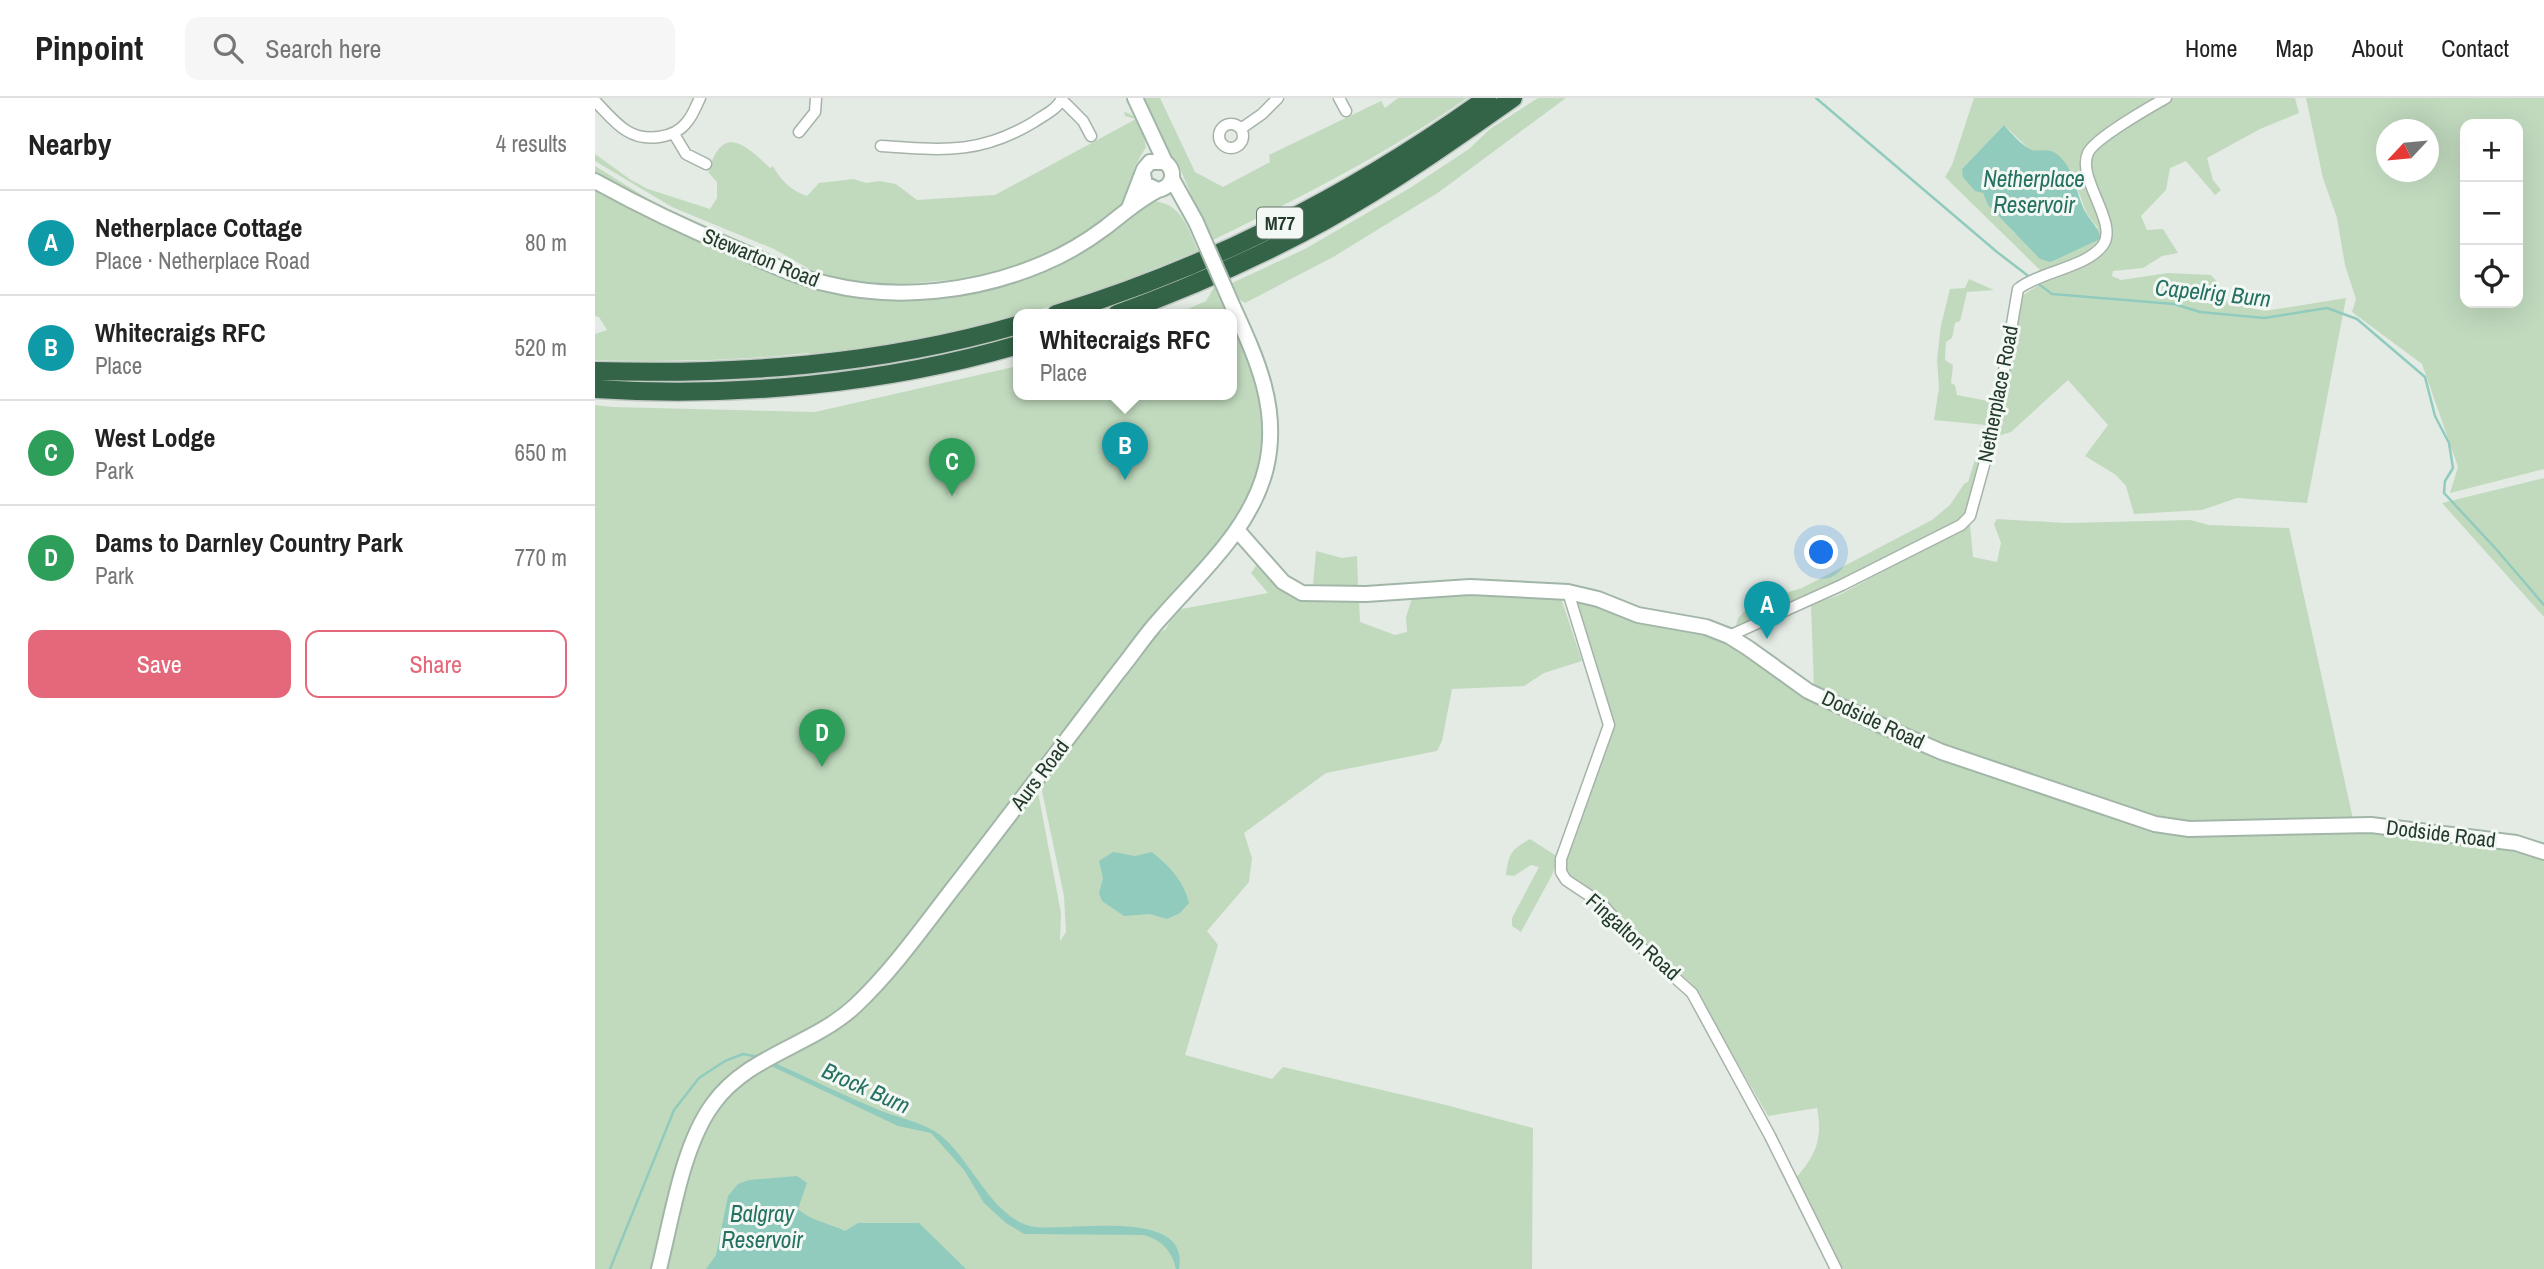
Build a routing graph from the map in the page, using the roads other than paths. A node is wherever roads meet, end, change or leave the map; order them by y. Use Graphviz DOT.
graph roads {
  1 [pos="700,98"];
  2 [pos="816,98"];
  3 [pos="1135,98"];
  4 [pos="1278,98"];
  5 [pos="1339,98"];
  6 [pos="1487,98"];
  7 [pos="1513,98"];
  8 [pos="2166,98"];
  9 [pos="1062,99"];
  10 [pos="595,101"];
  11 [pos="1346,111"];
  12 [pos="1242,128"];
  13 [pos="1151,131"];
  14 [pos="799,132"];
  15 [pos="674,134"];
  16 [pos="1091,136"];
  17 [pos="881,146"];
  18 [pos="1165,162"];
  19 [pos="706,164"];
  20 [pos="1145,170"];
  21 [pos="595,181"];
  22 [pos="1164,186"];
  23 [pos="1129,208"];
  24 [pos="1070,309"];
  25 [pos="1129,309"];
  26 [pos="1234,309"];
  27 [pos="1237,316"];
  28 [pos="1013,326"];
  29 [pos="1013,346"];
  30 [pos="595,371"];
  31 [pos="595,389"];
  32 [pos="1237,530"];
  33 [pos="1567,592"];
  34 [pos="1729,636"];
  35 [pos="2544,852"];
  36 [pos="659,1269"];
  37 [pos="1836,1269"];
  1 -- 15 [label="street"];
  2 -- 14 [label="street"];
  3 -- 13 [label="main road"];
  4 -- 12 [label="street"];
  5 -- 11 [label="street"];
  6 -- 24 [label="highway, M77"];
  7 -- 25 [label="highway, M77"];
  8 -- 34 [label="street, Netherplace Road"];
  9 -- 16 [label="street"];
  9 -- 17 [label="street"];
  10 -- 15 [label="street"];
  13 -- 18 [label="main road"];
  13 -- 20 [label="main road"];
  15 -- 19 [label="street"];
  18 -- 20 [label="main road"];
  18 -- 22 [label="main road"];
  20 -- 22 [label="main road"];
  20 -- 23 [label="main road"];
  21 -- 23 [label="main road, Stewarton Road"];
  22 -- 23 [label="main road, Stewarton Road"];
  22 -- 26 [label="main road, Aurs Road, bridge"];
  27 -- 32 [label="main road, Aurs Road, bridge"];
  28 -- 30 [label="highway"];
  29 -- 31 [label="highway"];
  32 -- 33 [label="main road, Dodside Road"];
  32 -- 36 [label="main road, Aurs Road"];
  33 -- 34 [label="main road, Dodside Road"];
  33 -- 37 [label="street, Fingalton Road"];
  34 -- 35 [label="main road, Dodside Road"];
}
